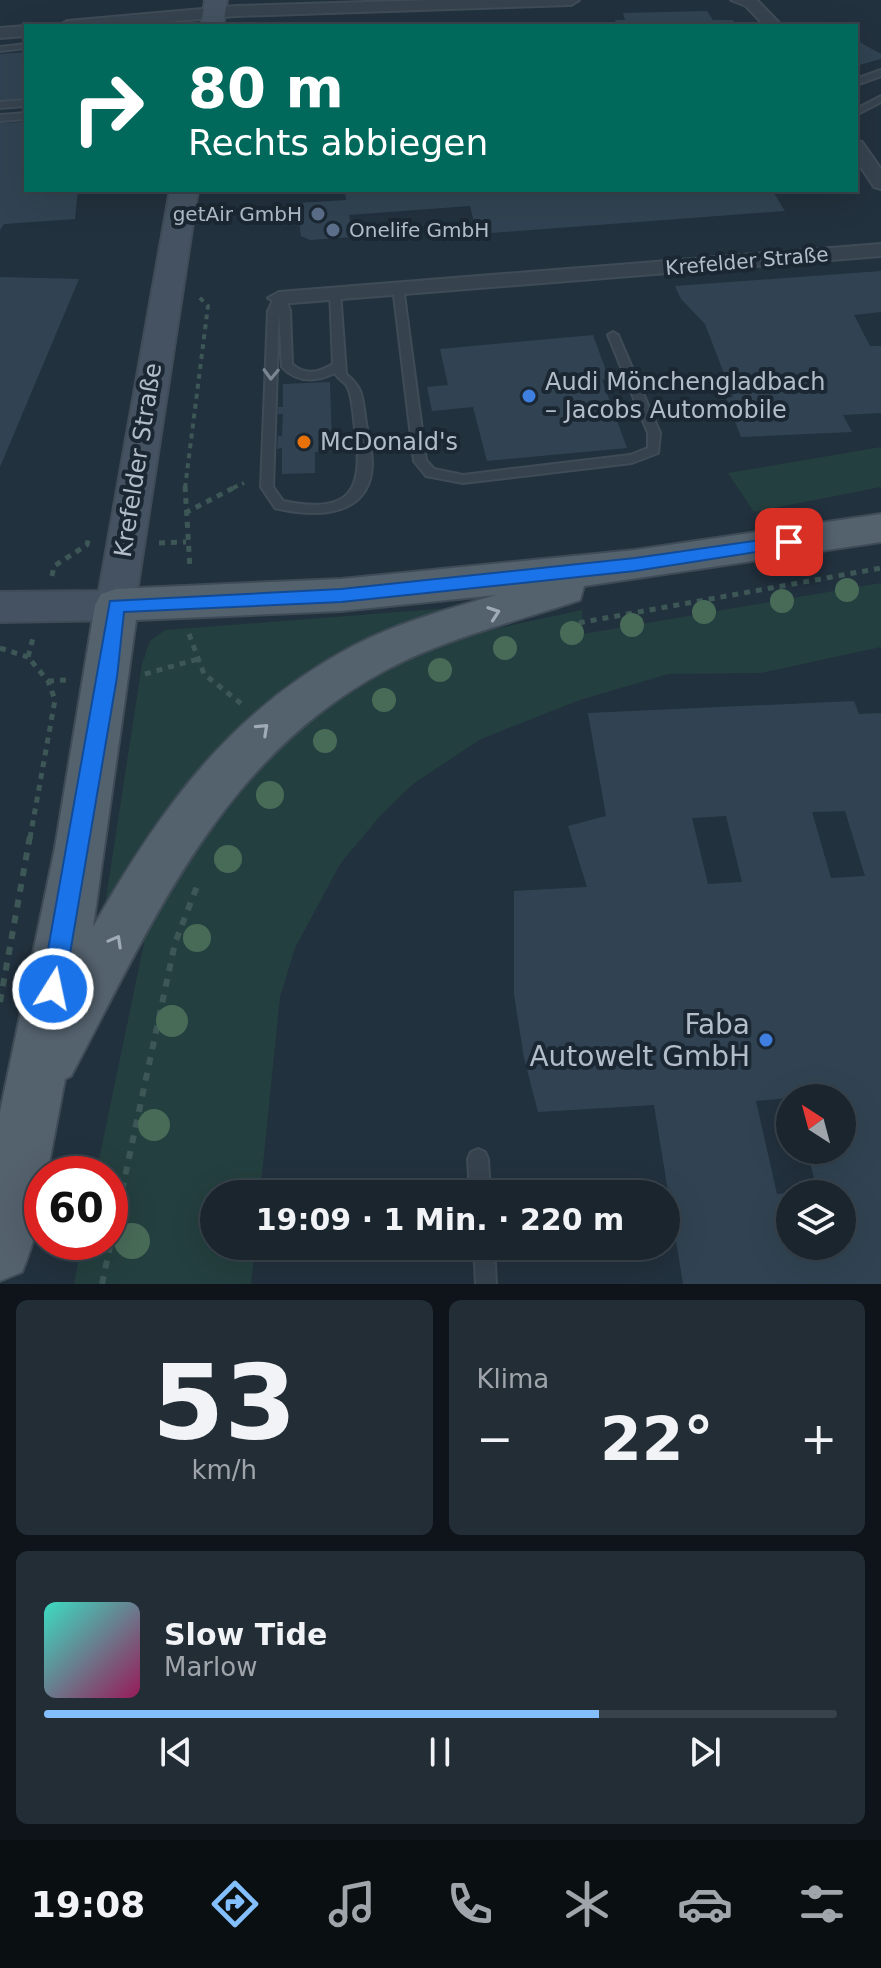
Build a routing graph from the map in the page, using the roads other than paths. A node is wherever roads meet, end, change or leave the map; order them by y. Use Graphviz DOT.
graph roads {
  1 [pos="571,0"];
  2 [pos="739,0"];
  3 [pos="376,3"];
  4 [pos="214,13"];
  5 [pos="92,24"];
  6 [pos="772,24"];
  7 [pos="24,31"];
  8 [pos="0,33"];
  9 [pos="24,46"];
  10 [pos="0,49"];
  11 [pos="881,73"];
  12 [pos="858,81"];
  13 [pos="881,99"];
  14 [pos="24,103"];
  15 [pos="0,105"];
  16 [pos="858,111"];
  17 [pos="24,116"];
  18 [pos="0,118"];
  19 [pos="858,149"];
  20 [pos="881,183"];
  21 [pos="184,192"];
  22 [pos="881,250"];
  23 [pos="398,287"];
  24 [pos="335,291"];
  25 [pos="279,298"];
  26 [pos="613,335"];
  27 [pos="339,365"];
  28 [pos="881,528"];
  29 [pos="635,565"];
  30 [pos="116,605"];
  31 [pos="0,607"];
  32 [pos="36,1082"];
  33 [pos="478,1159"];
  34 [pos="479,1180"];
  35 [pos="0,1250"];
  36 [pos="485,1260"];
  37 [pos="486,1284"];
  1 -- 3 [label="street"];
  2 -- 6 [label="street"];
  3 -- 4 [label="street"];
  4 -- 5 [label="street"];
  7 -- 8 [label="street"];
  9 -- 10 [label="lane"];
  11 -- 12 [label="lane"];
  13 -- 16 [label="lane"];
  14 -- 15 [label="lane"];
  17 -- 18 [label="lane"];
  19 -- 20 [label="street"];
  21 -- 30 [label="street, Krefelder Straße"];
  22 -- 23 [label="street, Krefelder Straße"];
  23 -- 24 [label="street, Krefelder Straße"];
  23 -- 26 [label="lane"];
  24 -- 25 [label="street, Krefelder Straße"];
  24 -- 27 [label="lane"];
  25 -- 27 [label="lane"];
  25 -- 27 [label="lane, one-way"];
  28 -- 29 [label="main road"];
  29 -- 30 [label="main road"];
  32 -- 29 [label="main road, one-way"];
  30 -- 31 [label="street"];
  30 -- 32 [label="main road, Krefelder Straße"];
  32 -- 35 [label="main road, Krefelder Straße"];
  33 -- 34 [label="lane"];
  36 -- 37 [label="lane"];
}
